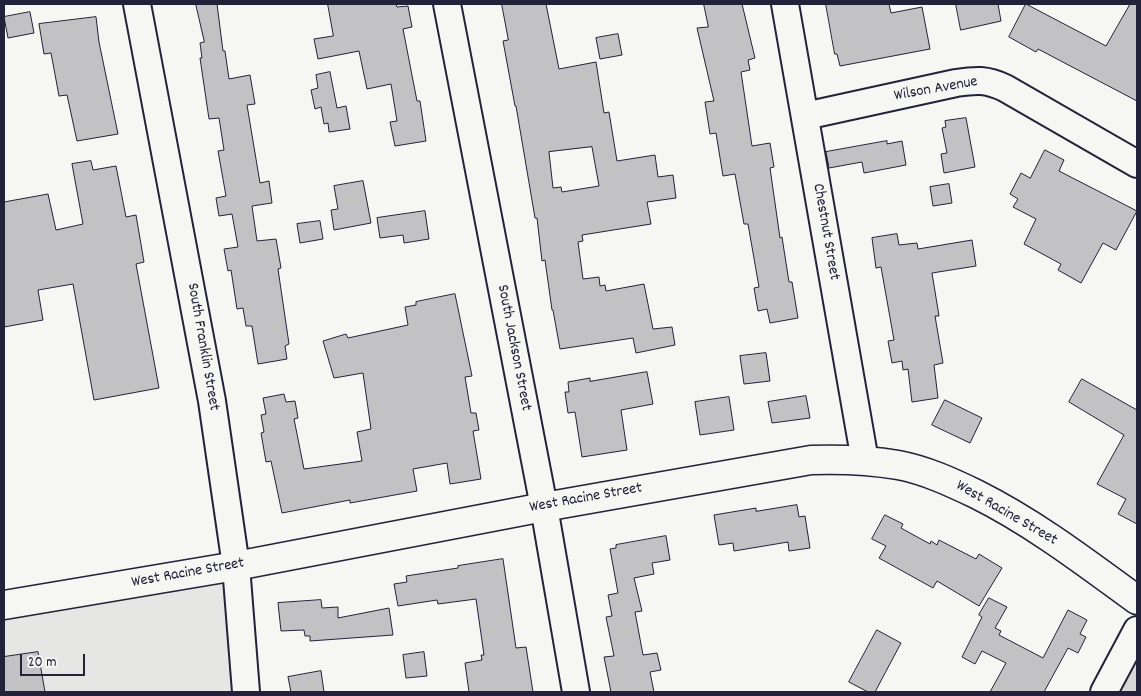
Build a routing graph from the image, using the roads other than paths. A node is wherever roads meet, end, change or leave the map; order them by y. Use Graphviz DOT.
graph roads {
  1 [pos="137,4"];
  2 [pos="447,4"];
  3 [pos="785,4"];
  4 [pos="805,116"];
  5 [pos="1137,164"];
  6 [pos="865,461"];
  7 [pos="544,507"];
  8 [pos="236,566"];
  9 [pos="1137,600"];
  10 [pos="4,605"];
  11 [pos="1137,630"];
  12 [pos="246,692"];
  13 [pos="576,692"];
  14 [pos="1104,692"];
  1 -- 8 [label="street, South Franklin Street"];
  2 -- 7 [label="street, South Jackson Street"];
  3 -- 4 [label="street, Chestnut Street"];
  4 -- 5 [label="street, Wilson Avenue"];
  4 -- 6 [label="street, Chestnut Street"];
  6 -- 7 [label="main road, West Racine Street"];
  6 -- 9 [label="main road, West Racine Street"];
  7 -- 8 [label="main road, West Racine Street"];
  7 -- 13 [label="street, South Jackson Street"];
  8 -- 10 [label="main road, West Racine Street"];
  8 -- 12 [label="street, South Franklin Street"];
  11 -- 14 [label="street"];
}
